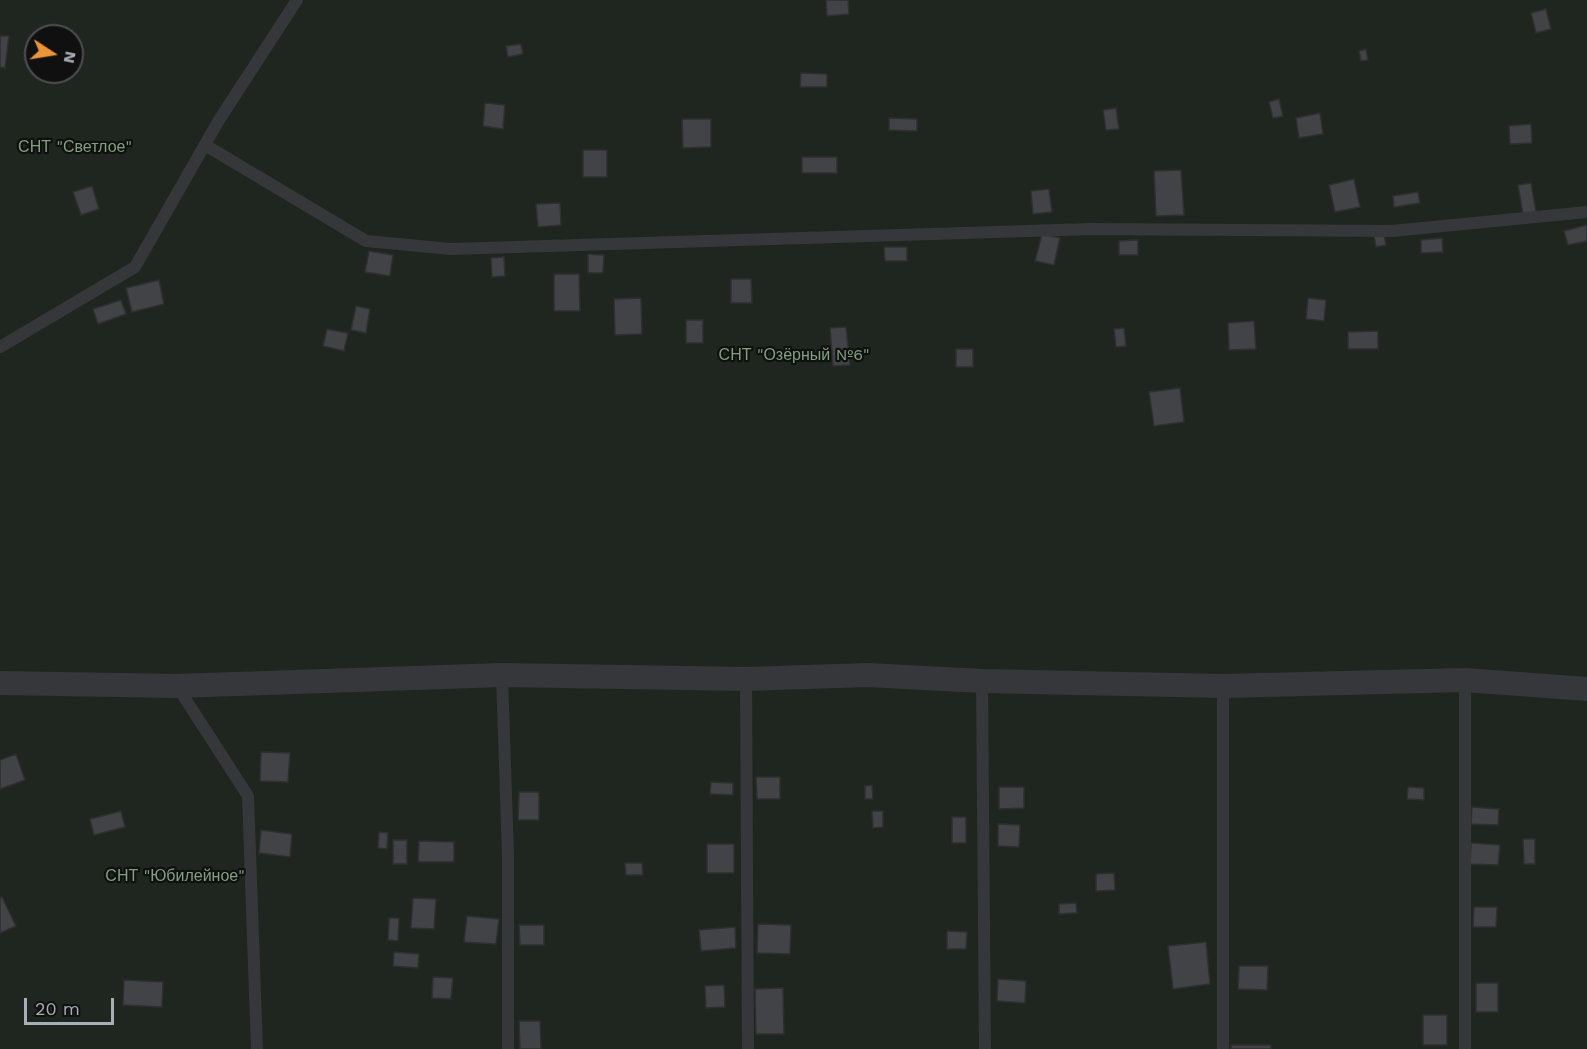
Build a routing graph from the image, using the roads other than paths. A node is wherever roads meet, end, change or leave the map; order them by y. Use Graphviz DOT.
graph roads {
  1 [pos="297,0"];
  2 [pos="205,145"];
  3 [pos="1587,212"];
  4 [pos="0,347"];
  5 [pos="502,675"];
  6 [pos="746,679"];
  7 [pos="1465,680"];
  8 [pos="982,681"];
  9 [pos="0,683"];
  10 [pos="177,686"];
  11 [pos="1223,686"];
  12 [pos="1587,688"];
  13 [pos="256,1049"];
  14 [pos="508,1049"];
  15 [pos="748,1049"];
  16 [pos="985,1049"];
  17 [pos="1223,1049"];
  18 [pos="1465,1049"];
  1 -- 2 [label="lane"];
  2 -- 3 [label="lane"];
  2 -- 4 [label="lane"];
  5 -- 6 [label="street"];
  5 -- 10 [label="street"];
  5 -- 14 [label="lane"];
  6 -- 8 [label="street"];
  6 -- 15 [label="lane"];
  7 -- 11 [label="street"];
  7 -- 12 [label="street"];
  7 -- 18 [label="lane"];
  8 -- 11 [label="street"];
  8 -- 16 [label="lane"];
  9 -- 10 [label="street"];
  10 -- 13 [label="lane"];
  11 -- 17 [label="lane"];
}
